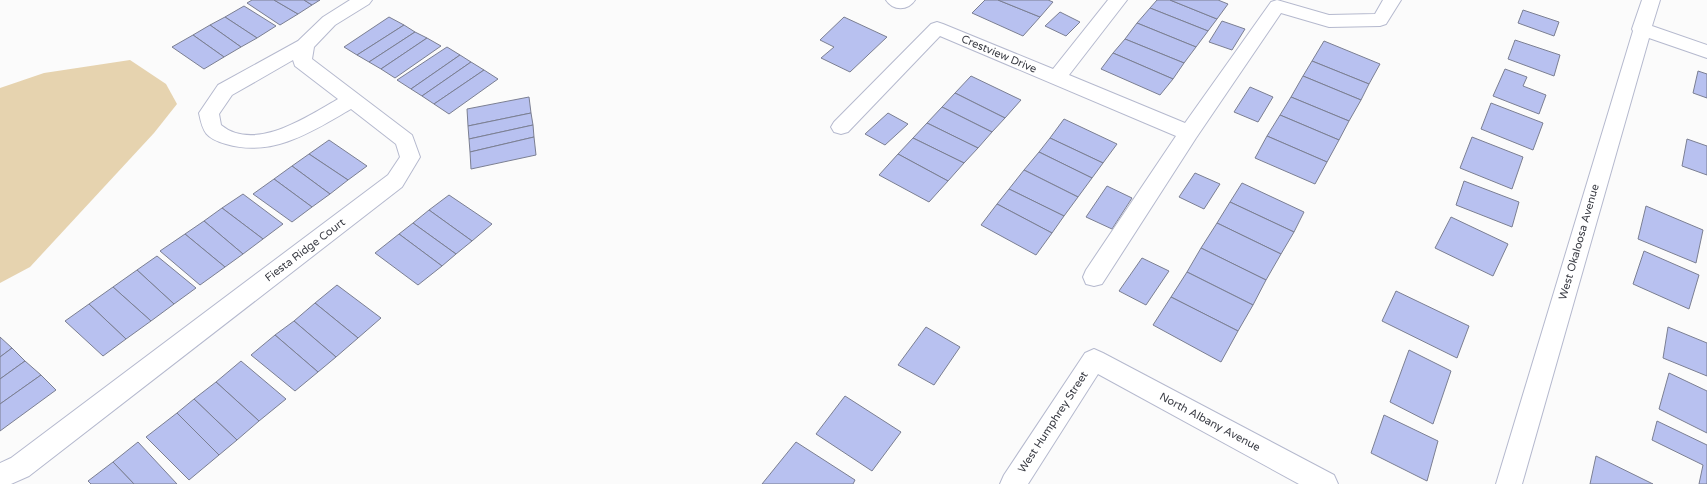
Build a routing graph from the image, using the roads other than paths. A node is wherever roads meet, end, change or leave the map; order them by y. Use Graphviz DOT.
graph roads {
  1 [pos="363,0"];
  2 [pos="1118,0"];
  3 [pos="1392,0"];
  4 [pos="1651,0"];
  5 [pos="1274,3"];
  6 [pos="1641,29"];
  7 [pos="305,44"];
  8 [pos="1707,52"];
  9 [pos="1056,78"];
  10 [pos="352,99"];
  11 [pos="841,127"];
  12 [pos="1189,133"];
  13 [pos="1094,277"];
  14 [pos="1094,360"];
  15 [pos="0,476"];
  16 [pos="1013,484"];
  17 [pos="1325,484"];
  18 [pos="1509,484"];
  1 -- 7 [label="street"];
  2 -- 9 [label="street"];
  3 -- 5 [label="street"];
  4 -- 6 [label="street, West Okaloosa Avenue"];
  5 -- 12 [label="street"];
  6 -- 8 [label="street"];
  6 -- 18 [label="street, West Okaloosa Avenue"];
  7 -- 10 [label="street, Fiesta Ridge Court"];
  7 -- 10 [label="street"];
  9 -- 11 [label="street, Crestview Drive"];
  9 -- 12 [label="street, Crestview Drive"];
  10 -- 15 [label="street, Fiesta Ridge Court"];
  12 -- 13 [label="street"];
  14 -- 16 [label="street, West Humphrey Street"];
  14 -- 17 [label="street, North Albany Avenue"];
}
